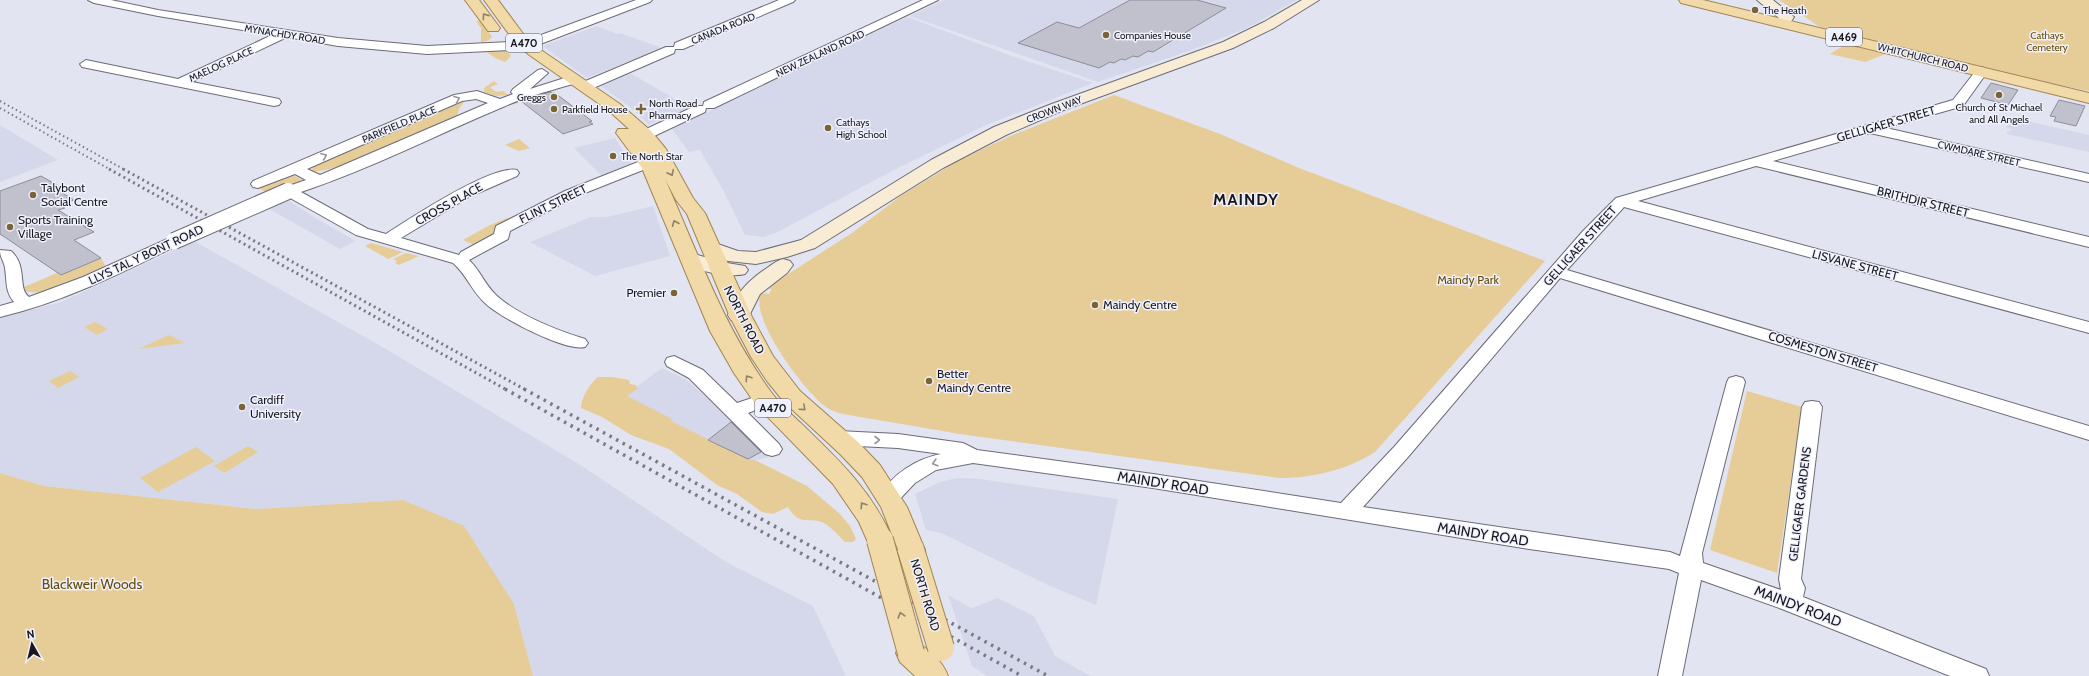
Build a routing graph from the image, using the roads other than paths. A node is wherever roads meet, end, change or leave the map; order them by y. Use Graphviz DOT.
graph roads {
  1 [pos="94,0"];
  2 [pos="472,0"];
  3 [pos="492,0"];
  4 [pos="646,0"];
  5 [pos="790,0"];
  6 [pos="932,0"];
  7 [pos="1312,0"];
  8 [pos="1686,0"];
  9 [pos="1764,0"];
  10 [pos="1784,22"];
  11 [pos="284,34"];
  12 [pos="505,42"];
  13 [pos="526,45"];
  14 [pos="86,64"];
  15 [pos="1982,71"];
  16 [pos="564,80"];
  17 [pos="179,83"];
  18 [pos="2089,98"];
  19 [pos="504,101"];
  20 [pos="274,102"];
  21 [pos="1869,129"];
  22 [pos="645,135"];
  23 [pos="1757,161"];
  24 [pos="648,163"];
  25 [pos="300,166"];
  26 [pos="512,174"];
  27 [pos="2089,178"];
  28 [pos="319,181"];
  29 [pos="258,184"];
  30 [pos="288,191"];
  31 [pos="1621,202"];
  32 [pos="389,239"];
  33 [pos="2089,242"];
  34 [pos="808,244"];
  35 [pos="712,248"];
  36 [pos="5,254"];
  37 [pos="467,255"];
  38 [pos="691,259"];
  39 [pos="783,265"];
  40 [pos="718,268"];
  41 [pos="1556,272"];
  42 [pos="27,304"];
  43 [pos="0,312"];
  44 [pos="739,315"];
  45 [pos="2089,328"];
  46 [pos="579,343"];
  47 [pos="674,362"];
  48 [pos="1736,382"];
  49 [pos="764,400"];
  50 [pos="1812,407"];
  51 [pos="735,411"];
  52 [pos="2089,433"];
  53 [pos="838,438"];
  54 [pos="772,449"];
  55 [pos="972,456"];
  56 [pos="890,497"];
  57 [pos="1345,512"];
  58 [pos="1692,567"];
  59 [pos="1790,602"];
  60 [pos="933,674"];
  61 [pos="1670,676"];
  62 [pos="1977,676"];
  1 -- 11 [label="street, MYNACHDY ROAD"];
  12 -- 2 [label="main road, NORTH ROAD / A470, one-way"];
  3 -- 13 [label="main road, NORTH ROAD / A470"];
  4 -- 13 [label="street"];
  5 -- 16 [label="street, CANADA ROAD"];
  6 -- 22 [label="street, NEW ZEALAND ROAD"];
  7 -- 34 [label="street, CROWN WAY"];
  8 -- 10 [label="main road, WHITCHURCH ROAD / A469"];
  9 -- 10 [label="street"];
  10 -- 15 [label="main road, WHITCHURCH ROAD / A469"];
  11 -- 12 [label="street, MYNACHDY ROAD"];
  11 -- 17 [label="street, MAELOG PLACE"];
  12 -- 16 [label="main road, NORTH ROAD / A470"];
  13 -- 16 [label="main road, NORTH ROAD / A470"];
  14 -- 17 [label="street, MAELOG PLACE"];
  15 -- 18 [label="main road, WHITCHURCH ROAD / A469"];
  15 -- 21 [label="street, GELLIGAER STREET"];
  16 -- 19 [label="street, PARKFIELD PLACE"];
  16 -- 19 [label="street, PARKFIELD PLACE"];
  16 -- 22 [label="main road, NORTH ROAD / A470"];
  16 -- 24 [label="main road, NORTH ROAD / A470"];
  17 -- 20 [label="street, MAELOG PLACE"];
  25 -- 19 [label="street, PARKFIELD PLACE, one-way"];
  19 -- 28 [label="street, PARKFIELD PLACE"];
  21 -- 23 [label="street, GELLIGAER STREET"];
  21 -- 27 [label="street, CWMDARE STREET"];
  22 -- 35 [label="main road, NORTH ROAD / A470, one-way"];
  23 -- 31 [label="street, GELLIGAER STREET"];
  23 -- 33 [label="street, BRITHDIR STREET"];
  24 -- 37 [label="street, FLINT STREET"];
  38 -- 24 [label="main road, NORTH ROAD / A470, one-way"];
  25 -- 28 [label="street"];
  25 -- 29 [label="street, PARKFIELD PLACE"];
  26 -- 32 [label="street, CROSS PLACE"];
  28 -- 30 [label="street, PARKFIELD PLACE"];
  30 -- 32 [label="street"];
  30 -- 42 [label="street, LLYS TAL Y BONT ROAD, bridge"];
  31 -- 41 [label="street, GELLIGAER STREET"];
  31 -- 45 [label="street, LISVANE STREET"];
  32 -- 46 [label="street"];
  34 -- 35 [label="street, CROWN WAY"];
  34 -- 39 [label="street, CROWN WAY"];
  35 -- 40 [label="main road, NORTH ROAD / A470"];
  36 -- 42 [label="street"];
  38 -- 40 [label="street, CROWN WAY"];
  49 -- 38 [label="main road, NORTH ROAD / A470, one-way"];
  39 -- 40 [label="street, CROWN WAY"];
  39 -- 44 [label="street, CROWN WAY"];
  40 -- 44 [label="main road, NORTH ROAD / A470"];
  41 -- 52 [label="street, COSMESTON STREET"];
  41 -- 57 [label="street, GELLIGAER STREET"];
  42 -- 43 [label="street, LLYS TAL Y BONT ROAD"];
  44 -- 53 [label="main road, NORTH ROAD / A470, one-way"];
  47 -- 51 [label="street"];
  48 -- 58 [label="street"];
  49 -- 51 [label="street"];
  60 -- 49 [label="main road, NORTH ROAD / A470, one-way, bridge"];
  50 -- 59 [label="street, GELLIGAER GARDENS"];
  51 -- 54 [label="street"];
  53 -- 55 [label="street, MAINDY ROAD, one-way"];
  53 -- 56 [label="main road, NORTH ROAD / A470"];
  55 -- 56 [label="street, MAINDY ROAD, one-way"];
  55 -- 57 [label="street, MAINDY ROAD"];
  56 -- 60 [label="main road, NORTH ROAD / A470, bridge"];
  57 -- 58 [label="street, MAINDY ROAD"];
  58 -- 59 [label="street, MAINDY ROAD"];
  58 -- 61 [label="street"];
  59 -- 62 [label="street, MAINDY ROAD"];
}
